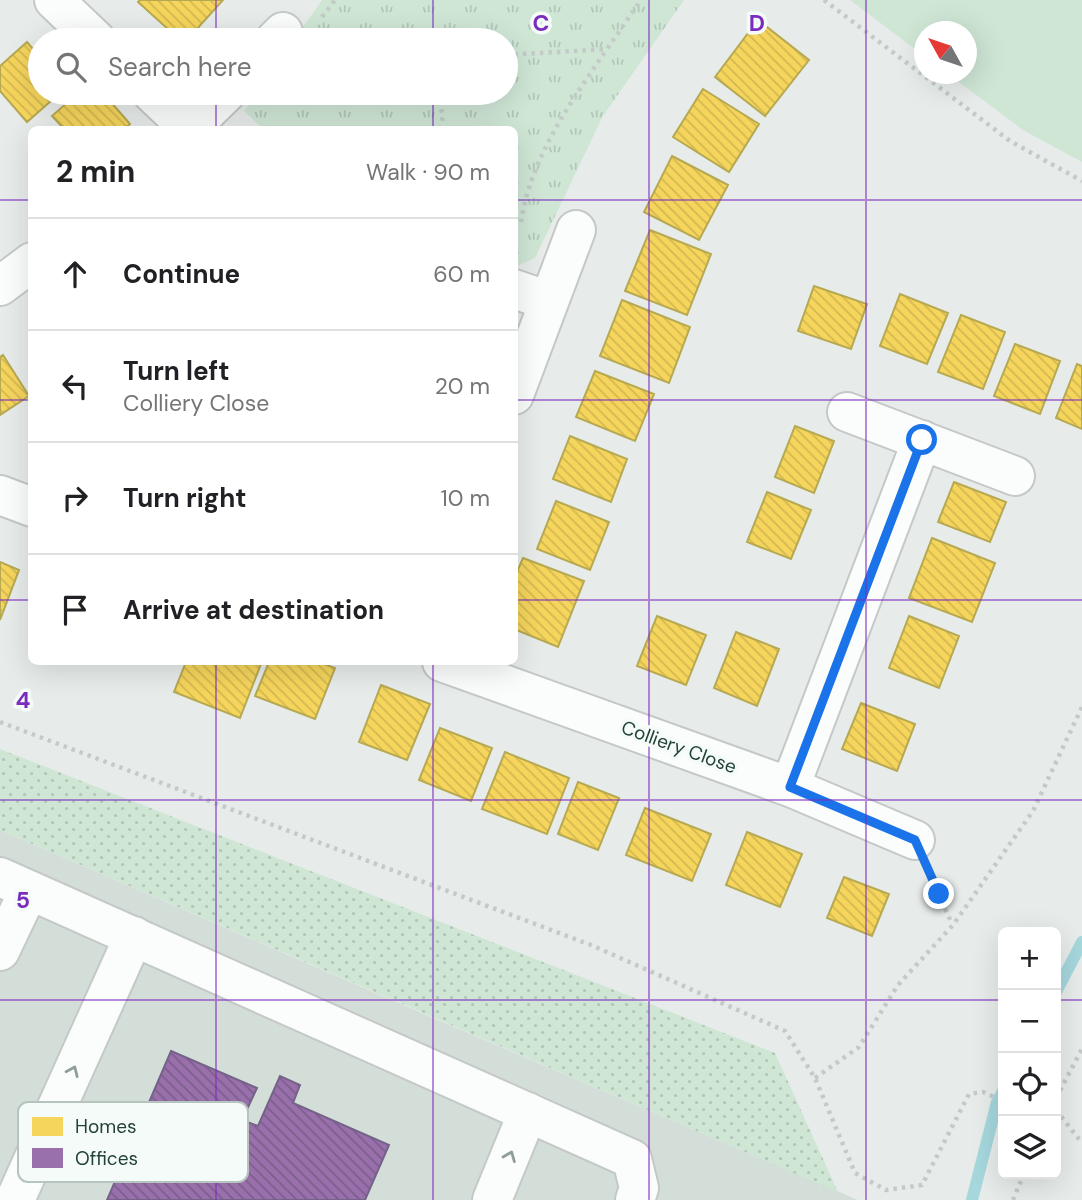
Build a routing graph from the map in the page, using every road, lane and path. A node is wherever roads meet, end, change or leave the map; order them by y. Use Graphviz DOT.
graph roads {
  1 [pos="54,0"];
  2 [pos="640,0"];
  3 [pos="824,0"];
  4 [pos="83,28"];
  5 [pos="607,49"];
  6 [pos="518,54"];
  7 [pos="164,105"];
  8 [pos="214,105"];
  9 [pos="440,105"];
  10 [pos="186,126"];
  11 [pos="192,126"];
  12 [pos="441,126"];
  13 [pos="1082,181"];
  14 [pos="518,224"];
  15 [pos="576,230"];
  16 [pos="28,265"];
  17 [pos="0,286"];
  18 [pos="532,295"];
  19 [pos="518,373"];
  20 [pos="847,412"];
  21 [pos="922,440"];
  22 [pos="1015,476"];
  23 [pos="0,495"];
  24 [pos="28,506"];
  25 [pos="450,665"];
  26 [pos="1082,707"];
  27 [pos="0,722"];
  28 [pos="790,787"];
  29 [pos="915,840"];
  30 [pos="14,884"];
  31 [pos="953,925"];
  32 [pos="134,936"];
  33 [pos="0,951"];
  34 [pos="1082,1049"];
  35 [pos="816,1078"];
  36 [pos="1061,1089"];
  37 [pos="998,1099"];
  38 [pos="59,1102"];
  39 [pos="528,1112"];
  40 [pos="1061,1116"];
  41 [pos="1082,1143"];
  42 [pos="1022,1179"];
  43 [pos="23,1182"];
  44 [pos="15,1200"];
  45 [pos="492,1200"];
  46 [pos="635,1200"];
  47 [pos="1013,1200"];
  1 -- 4 [label="street"];
  2 -- 5 [label="path"];
  3 -- 13 [label="path"];
  5 -- 6 [label="path"];
  5 -- 14 [label="path"];
  7 -- 10 [label="street"];
  8 -- 11 [label="street"];
  9 -- 12 [label="path"];
  15 -- 18 [label="street"];
  16 -- 17 [label="street"];
  18 -- 19 [label="street"];
  20 -- 21 [label="street"];
  21 -- 22 [label="street"];
  21 -- 28 [label="street"];
  23 -- 24 [label="street"];
  25 -- 28 [label="street, Colliery Close"];
  26 -- 31 [label="path"];
  27 -- 35 [label="path"];
  28 -- 29 [label="street, Colliery Close"];
  29 -- 31 [label="path"];
  30 -- 32 [label="street"];
  30 -- 33 [label="street"];
  31 -- 35 [label="path"];
  38 -- 32 [label="street, one-way"];
  32 -- 39 [label="street"];
  34 -- 36 [label="path"];
  35 -- 37 [label="path"];
  45 -- 39 [label="street, one-way"];
  39 -- 46 [label="street"];
  40 -- 41 [label="path"];
  42 -- 47 [label="path"];
  44 -- 43 [label="street, one-way"];
}
